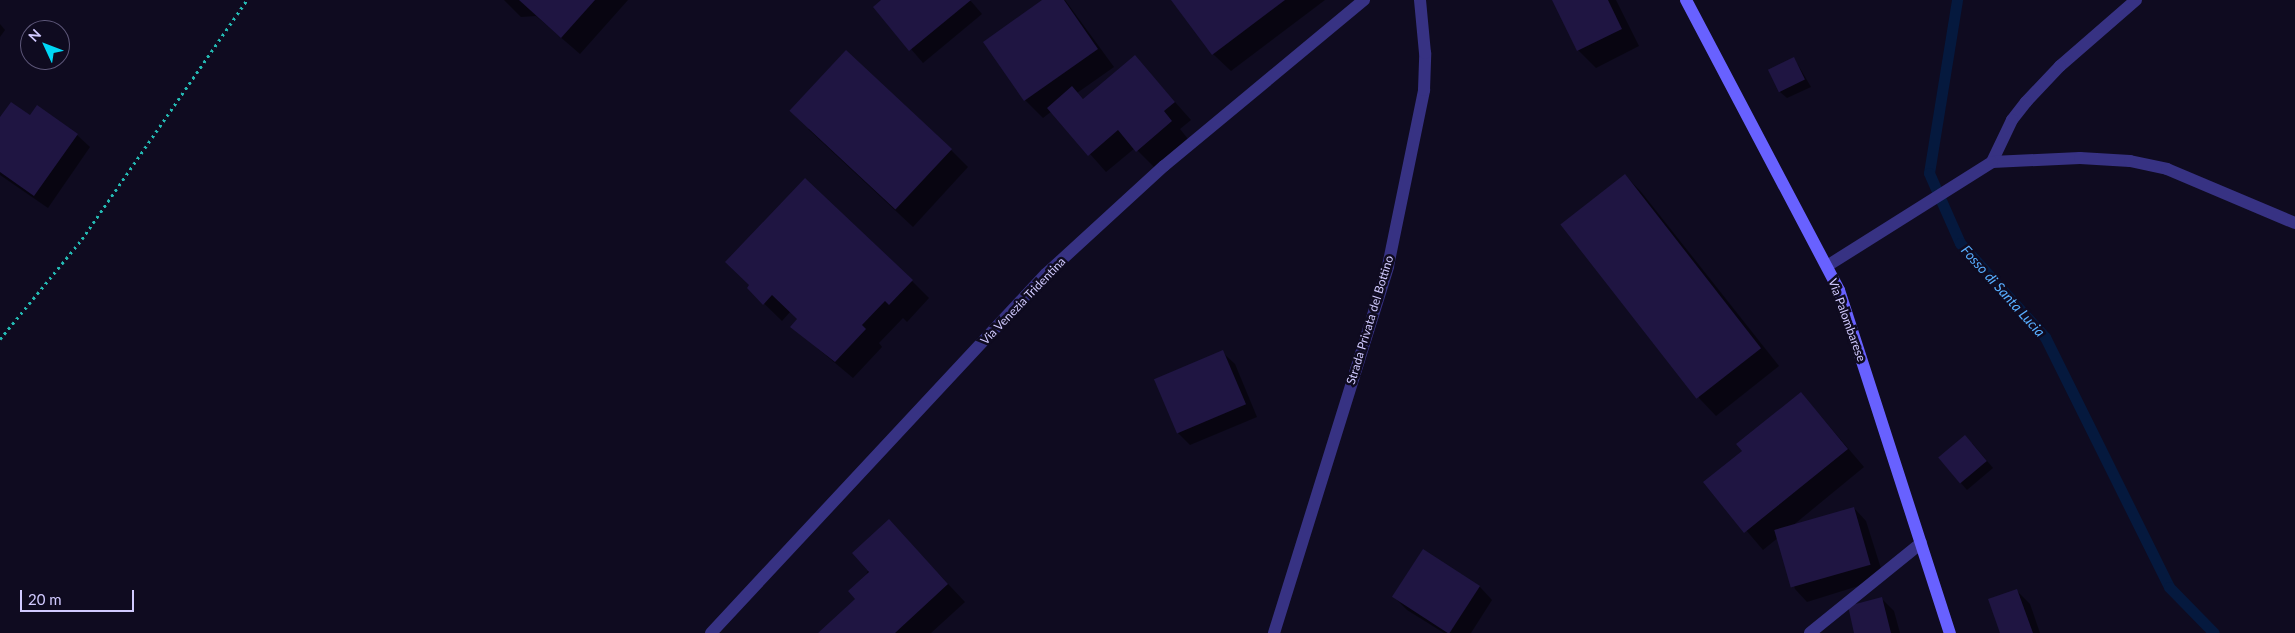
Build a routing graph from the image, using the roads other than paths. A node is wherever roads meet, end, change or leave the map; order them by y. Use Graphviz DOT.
graph roads {
  1 [pos="1364,0"];
  2 [pos="1420,0"];
  3 [pos="1686,0"];
  4 [pos="2136,0"];
  5 [pos="1992,162"];
  6 [pos="2295,223"];
  7 [pos="1827,266"];
  8 [pos="1921,543"];
  9 [pos="711,633"];
  10 [pos="1274,633"];
  11 [pos="1810,633"];
  12 [pos="1950,633"];
  1 -- 9 [label="street, Via Venezia Tridentina"];
  2 -- 10 [label="street, Strada Privata del Bottino"];
  3 -- 7 [label="main road, Via Palombarese"];
  4 -- 5 [label="street"];
  5 -- 6 [label="street"];
  5 -- 7 [label="street"];
  7 -- 8 [label="main road, Via Palombarese"];
  8 -- 11 [label="street"];
  8 -- 12 [label="main road, Via Palombarese"];
}
